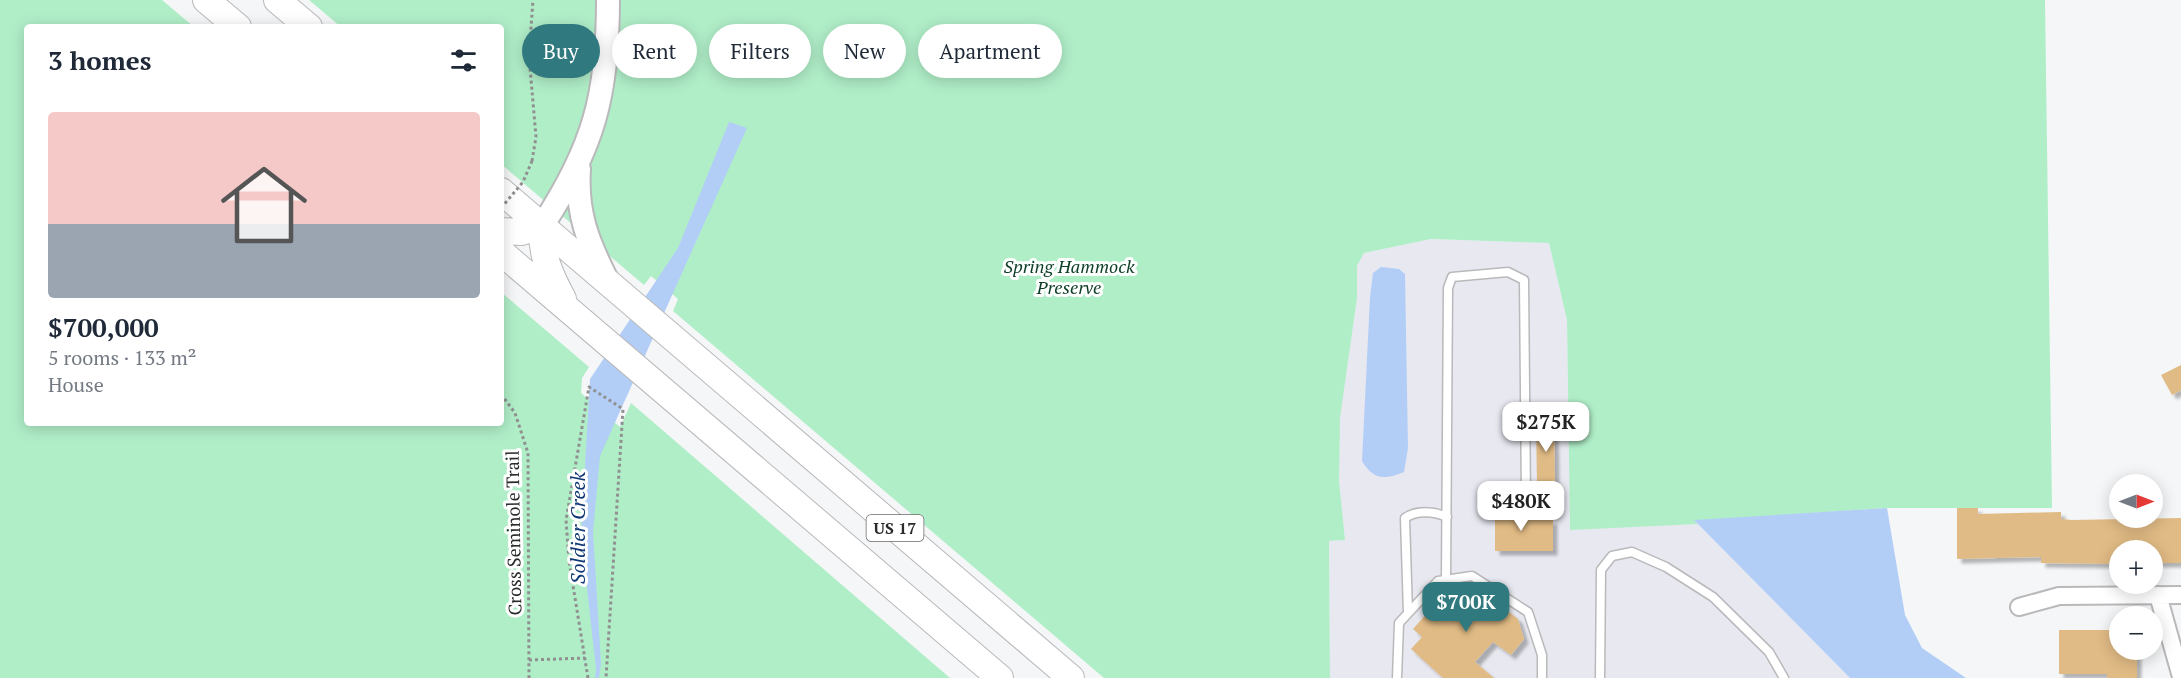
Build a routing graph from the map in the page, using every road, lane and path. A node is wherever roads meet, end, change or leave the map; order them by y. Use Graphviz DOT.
graph roads {
  1 [pos="206,0"];
  2 [pos="277,0"];
  3 [pos="533,0"];
  4 [pos="608,0"];
  5 [pos="234,24"];
  6 [pos="305,24"];
  7 [pos="579,164"];
  8 [pos="504,194"];
  9 [pos="504,204"];
  10 [pos="542,226"];
  11 [pos="504,231"];
  12 [pos="504,255"];
  13 [pos="617,290"];
  14 [pos="567,308"];
  15 [pos="504,398"];
  16 [pos="1526,502"];
  17 [pos="1447,517"];
  18 [pos="1446,579"];
  19 [pos="2158,595"];
  20 [pos="2181,595"];
  21 [pos="2019,607"];
  22 [pos="1408,613"];
  23 [pos="585,658"];
  24 [pos="528,660"];
  25 [pos="529,678"];
  26 [pos="588,678"];
  27 [pos="606,678"];
  28 [pos="1000,678"];
  29 [pos="1071,678"];
  30 [pos="1397,678"];
  31 [pos="1542,678"];
  32 [pos="1600,678"];
  33 [pos="1784,678"];
  34 [pos="2181,678"];
  1 -- 5 [label="main road"];
  2 -- 6 [label="main road"];
  3 -- 9 [label="path, bridge"];
  4 -- 7 [label="street"];
  7 -- 10 [label="street"];
  7 -- 13 [label="street"];
  8 -- 10 [label="main road, US 17"];
  10 -- 11 [label="main road"];
  10 -- 13 [label="main road, US 17"];
  10 -- 14 [label="main road"];
  12 -- 14 [label="main road, US 17"];
  13 -- 29 [label="main road, US 17"];
  14 -- 28 [label="main road, US 17"];
  15 -- 24 [label="path, Cross Seminole Trail"];
  16 -- 17 [label="lane"];
  17 -- 18 [label="lane"];
  17 -- 22 [label="lane"];
  18 -- 22 [label="lane"];
  18 -- 31 [label="lane"];
  19 -- 20 [label="street"];
  19 -- 21 [label="street"];
  19 -- 34 [label="street"];
  22 -- 30 [label="lane"];
  23 -- 24 [label="path"];
  23 -- 26 [label="path"];
  23 -- 27 [label="path"];
  24 -- 25 [label="path, Cross Seminole Trail"];
  32 -- 33 [label="lane"];
}
